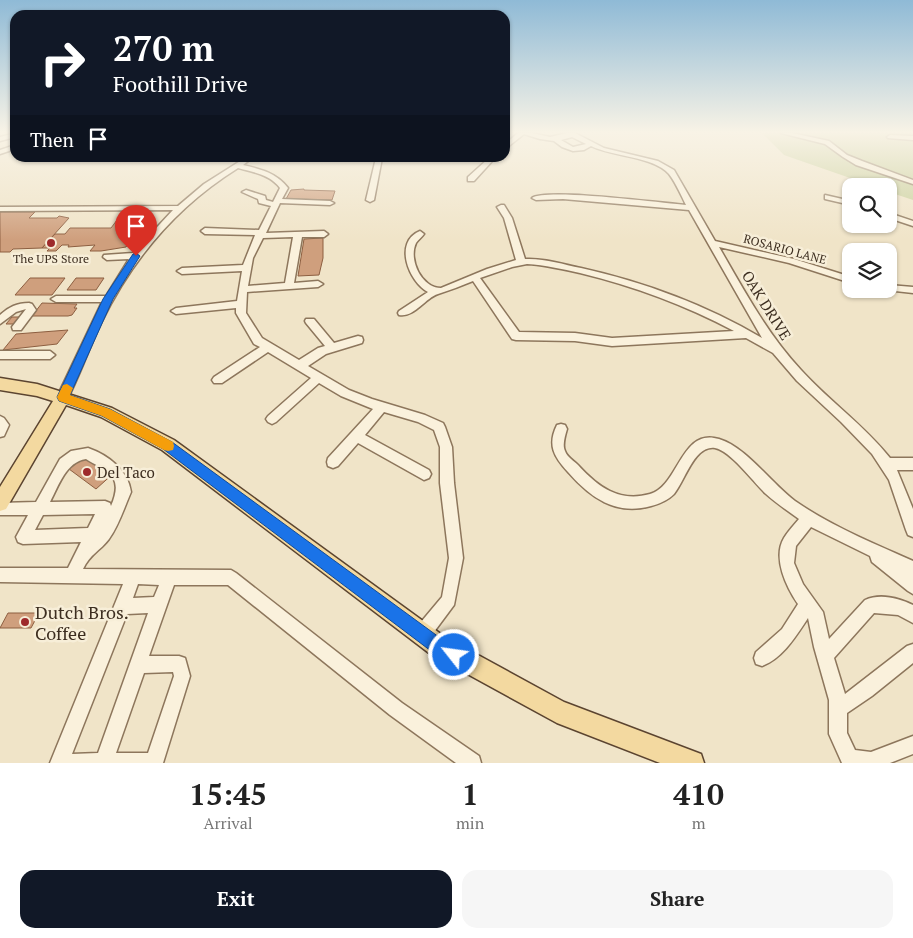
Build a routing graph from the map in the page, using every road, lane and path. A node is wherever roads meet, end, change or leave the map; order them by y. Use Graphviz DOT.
graph roads {
  1 [pos="230,169"];
  2 [pos="249,169"];
  3 [pos="376,169"];
  4 [pos="482,169"];
  5 [pos="666,169"];
  6 [pos="874,169"];
  7 [pos="472,179"];
  8 [pos="913,182"];
  9 [pos="246,192"];
  10 [pos="828,197"];
  11 [pos="536,198"];
  12 [pos="370,200"];
  13 [pos="842,201"];
  14 [pos="276,203"];
  15 [pos="330,203"];
  16 [pos="501,207"];
  17 [pos="178,208"];
  18 [pos="692,208"];
  19 [pos="0,209"];
  20 [pos="897,218"];
  21 [pos="913,224"];
  22 [pos="205,231"];
  23 [pos="324,234"];
  24 [pos="420,234"];
  25 [pos="260,235"];
  26 [pos="298,236"];
  27 [pos="712,243"];
  28 [pos="106,256"];
  29 [pos="136,256"];
  30 [pos="521,262"];
  31 [pos="247,268"];
  32 [pos="182,271"];
  33 [pos="842,277"];
  34 [pos="475,278"];
  35 [pos="318,284"];
  36 [pos="289,286"];
  37 [pos="897,288"];
  38 [pos="242,289"];
  39 [pos="911,289"];
  40 [pos="436,291"];
  41 [pos="56,299"];
  42 [pos="108,299"];
  43 [pos="241,304"];
  44 [pos="176,311"];
  45 [pos="403,313"];
  46 [pos="0,321"];
  47 [pos="310,321"];
  48 [pos="17,327"];
  49 [pos="750,334"];
  50 [pos="358,340"];
  51 [pos="268,347"];
  52 [pos="332,348"];
  53 [pos="777,351"];
  54 [pos="0,355"];
  55 [pos="50,355"];
  56 [pos="299,366"];
  57 [pos="319,377"];
  58 [pos="218,380"];
  59 [pos="0,384"];
  60 [pos="63,397"];
  61 [pos="380,407"];
  62 [pos="272,419"];
  63 [pos="0,421"];
  64 [pos="561,429"];
  65 [pos="0,432"];
  66 [pos="357,436"];
  67 [pos="333,462"];
  68 [pos="887,464"];
  69 [pos="913,464"];
  70 [pos="424,474"];
  71 [pos="0,503"];
  72 [pos="40,508"];
  73 [pos="0,509"];
  74 [pos="809,518"];
  75 [pos="913,530"];
  76 [pos="91,535"];
  77 [pos="862,545"];
  78 [pos="83,552"];
  79 [pos="913,569"];
  80 [pos="0,575"];
  81 [pos="72,576"];
  82 [pos="134,576"];
  83 [pos="169,577"];
  84 [pos="913,586"];
  85 [pos="159,605"];
  86 [pos="807,605"];
  87 [pos="122,606"];
  88 [pos="913,615"];
  89 [pos="422,634"];
  90 [pos="913,652"];
  91 [pos="825,656"];
  92 [pos="762,658"];
  93 [pos="138,665"];
  94 [pos="838,709"];
  95 [pos="913,745"];
  96 [pos="104,762"];
  97 [pos="154,762"];
  98 [pos="59,763"];
  99 [pos="472,763"];
  100 [pos="692,763"];
  1 -- 17 [label="street"];
  2 -- 14 [label="street"];
  3 -- 12 [label="street"];
  4 -- 7 [label="street"];
  5 -- 18 [label="street, OAK DRIVE"];
  6 -- 8 [label="street"];
  9 -- 14 [label="street"];
  10 -- 13 [label="street"];
  11 -- 18 [label="street"];
  14 -- 15 [label="street"];
  14 -- 25 [label="street"];
  16 -- 30 [label="street"];
  17 -- 19 [label="street"];
  17 -- 29 [label="street"];
  18 -- 27 [label="street, OAK DRIVE"];
  20 -- 21 [label="street"];
  22 -- 25 [label="street"];
  23 -- 26 [label="street"];
  24 -- 40 [label="street"];
  25 -- 26 [label="street"];
  25 -- 31 [label="street"];
  26 -- 36 [label="street"];
  27 -- 33 [label="street, ROSARIO LANE"];
  27 -- 53 [label="street, OAK DRIVE"];
  28 -- 29 [label="street"];
  29 -- 42 [label="street"];
  30 -- 34 [label="street"];
  30 -- 49 [label="street"];
  31 -- 32 [label="street"];
  31 -- 38 [label="street"];
  34 -- 40 [label="street"];
  34 -- 49 [label="street"];
  35 -- 36 [label="street"];
  36 -- 38 [label="street"];
  37 -- 39 [label="street"];
  38 -- 43 [label="street"];
  40 -- 45 [label="street"];
  41 -- 42 [label="street"];
  42 -- 60 [label="street"];
  43 -- 44 [label="street"];
  43 -- 51 [label="street"];
  46 -- 48 [label="street"];
  47 -- 52 [label="street"];
  49 -- 53 [label="street"];
  50 -- 52 [label="street"];
  51 -- 56 [label="street"];
  51 -- 58 [label="street"];
  52 -- 56 [label="street"];
  53 -- 68 [label="street, OAK DRIVE"];
  54 -- 55 [label="street"];
  56 -- 57 [label="street"];
  57 -- 61 [label="street"];
  57 -- 62 [label="street"];
  59 -- 60 [label="main road"];
  60 -- 71 [label="main road"];
  60 -- 89 [label="main road"];
  61 -- 66 [label="street"];
  61 -- 89 [label="street"];
  63 -- 65 [label="street"];
  64 -- 74 [label="street"];
  66 -- 67 [label="street"];
  66 -- 70 [label="street"];
  68 -- 69 [label="street"];
  68 -- 75 [label="street, OAK DRIVE"];
  72 -- 73 [label="street"];
  72 -- 76 [label="street"];
  72 -- 76 [label="street"];
  72 -- 78 [label="street"];
  74 -- 77 [label="street"];
  74 -- 86 [label="street"];
  76 -- 78 [label="street"];
  77 -- 79 [label="street"];
  77 -- 84 [label="street"];
  78 -- 81 [label="street"];
  80 -- 81 [label="street"];
  81 -- 82 [label="street"];
  82 -- 83 [label="street"];
  82 -- 87 [label="street"];
  83 -- 85 [label="street"];
  83 -- 99 [label="street"];
  85 -- 87 [label="street"];
  85 -- 93 [label="street"];
  86 -- 91 [label="street"];
  86 -- 92 [label="street"];
  87 -- 98 [label="street"];
  88 -- 91 [label="street"];
  89 -- 100 [label="main road"];
  90 -- 94 [label="street"];
  91 -- 94 [label="street"];
  93 -- 96 [label="street"];
  93 -- 97 [label="street"];
  94 -- 95 [label="street"];
  96 -- 97 [label="street"];
  96 -- 98 [label="street"];
}
